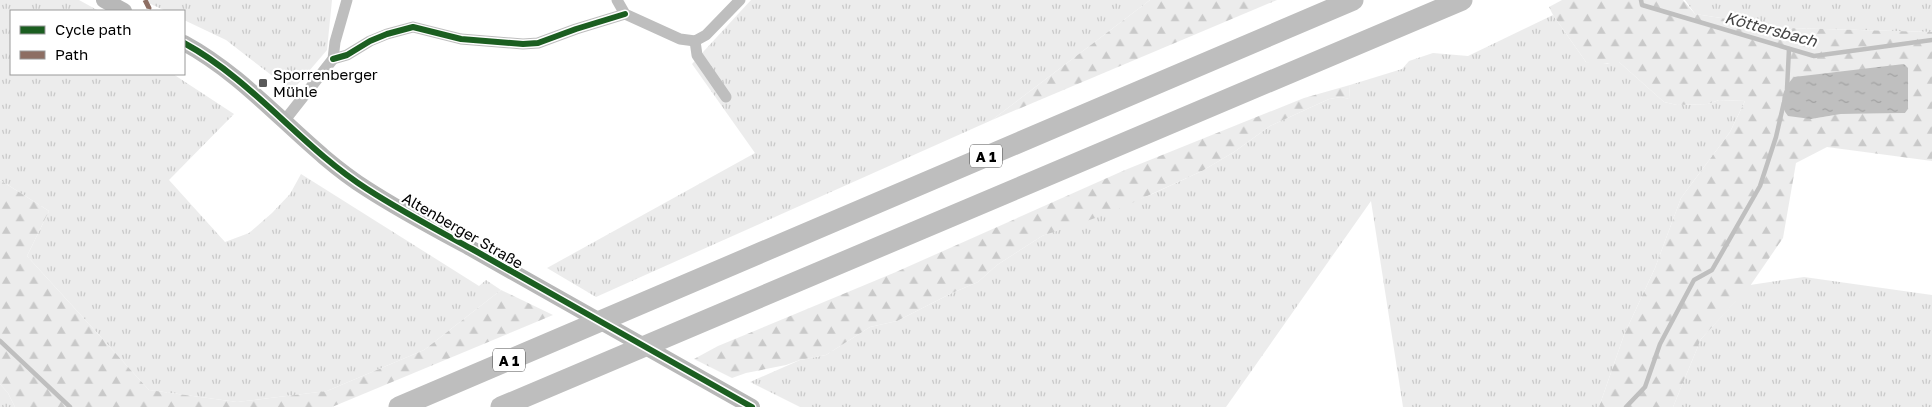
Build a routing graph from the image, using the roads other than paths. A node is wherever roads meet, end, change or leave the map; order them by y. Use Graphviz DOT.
graph roads {
  1 [pos="104,0"];
  2 [pos="347,0"];
  3 [pos="617,0"];
  4 [pos="740,0"];
  5 [pos="1353,0"];
  6 [pos="1462,0"];
  7 [pos="122,10"];
  8 [pos="625,14"];
  9 [pos="695,41"];
  10 [pos="185,44"];
  11 [pos="334,60"];
  12 [pos="726,97"];
  13 [pos="285,120"];
  14 [pos="399,407"];
  15 [pos="501,407"];
  16 [pos="752,407"];
  1 -- 7 [label="main road"];
  2 -- 11 [label="street"];
  3 -- 8 [label="street"];
  4 -- 9 [label="street"];
  5 -- 14 [label="highway, A 1"];
  6 -- 15 [label="highway"];
  8 -- 9 [label="street"];
  8 -- 11 [label="street"];
  9 -- 12 [label="street"];
  10 -- 13 [label="main road, Altenberger Straße"];
  11 -- 13 [label="street"];
  13 -- 16 [label="main road, Altenberger Straße"];
}
